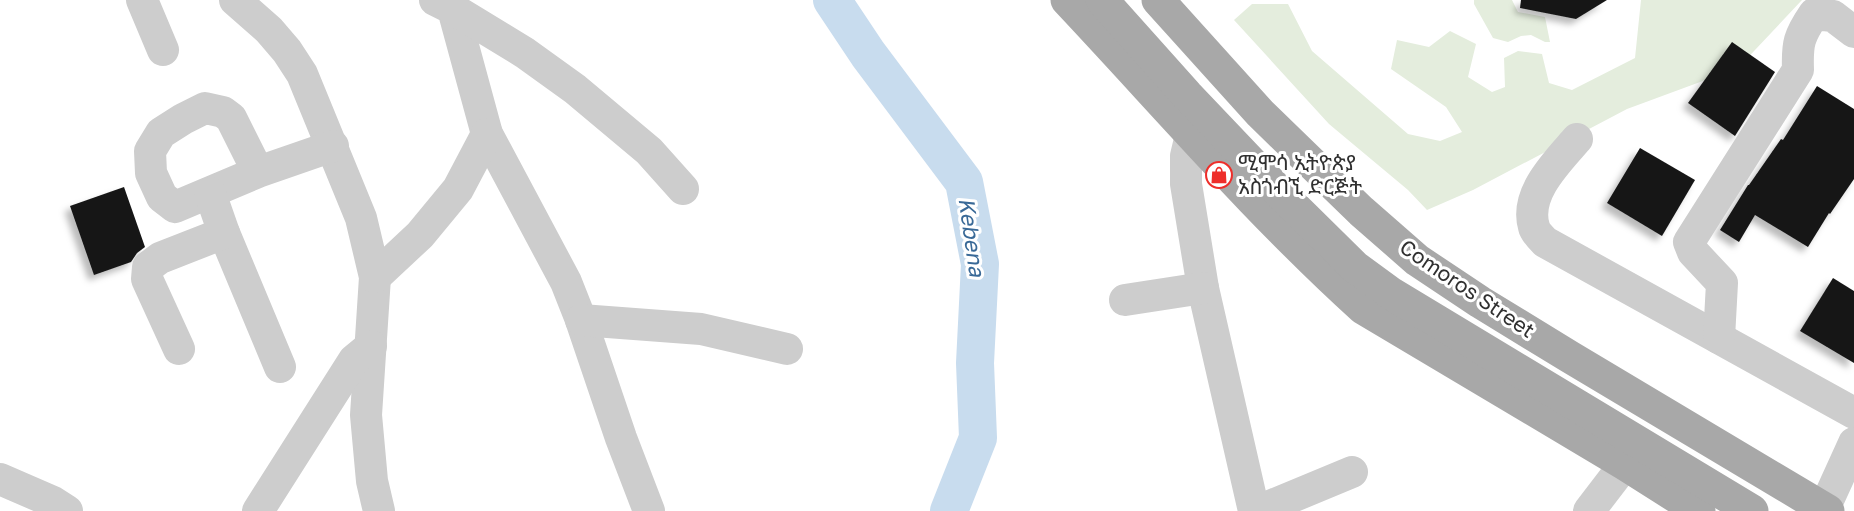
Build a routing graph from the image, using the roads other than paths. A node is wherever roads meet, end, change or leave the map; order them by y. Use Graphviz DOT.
graph roads {
  1 [pos="142,0"];
  2 [pos="235,0"];
  3 [pos="1067,0"];
  4 [pos="1102,0"];
  5 [pos="1158,0"];
  6 [pos="444,5"];
  7 [pos="1854,32"];
  8 [pos="163,50"];
  9 [pos="487,134"];
  10 [pos="1191,135"];
  11 [pos="1577,139"];
  12 [pos="333,146"];
  13 [pos="258,172"];
  14 [pos="683,189"];
  15 [pos="210,193"];
  16 [pos="224,233"];
  17 [pos="375,277"];
  18 [pos="1203,288"];
  19 [pos="1125,300"];
  20 [pos="581,320"];
  21 [pos="1719,339"];
  22 [pos="371,346"];
  23 [pos="179,349"];
  24 [pos="787,349"];
  25 [pos="280,367"];
  26 [pos="1854,413"];
  27 [pos="1854,444"];
  28 [pos="1624,464"];
  29 [pos="1352,472"];
  30 [pos="0,479"];
  31 [pos="1826,510"];
  32 [pos="67,511"];
  33 [pos="258,511"];
  34 [pos="380,511"];
  35 [pos="649,511"];
  36 [pos="1256,511"];
  37 [pos="1589,511"];
  38 [pos="1699,511"];
  39 [pos="1752,511"];
  1 -- 8 [label="street"];
  2 -- 12 [label="street"];
  3 -- 10 [label="main road"];
  4 -- 39 [label="main road, Comoros Street"];
  5 -- 31 [label="main road, Comoros Street"];
  6 -- 9 [label="street"];
  6 -- 14 [label="street"];
  7 -- 21 [label="street"];
  9 -- 17 [label="street"];
  9 -- 20 [label="street"];
  10 -- 18 [label="street"];
  10 -- 28 [label="main road"];
  11 -- 21 [label="street"];
  12 -- 13 [label="street"];
  12 -- 17 [label="street"];
  13 -- 15 [label="street"];
  13 -- 15 [label="street"];
  15 -- 16 [label="street"];
  16 -- 23 [label="street"];
  16 -- 25 [label="street"];
  17 -- 22 [label="street"];
  18 -- 19 [label="street"];
  18 -- 36 [label="street"];
  20 -- 24 [label="street"];
  20 -- 35 [label="street"];
  21 -- 26 [label="street"];
  22 -- 33 [label="street"];
  22 -- 34 [label="street"];
  27 -- 31 [label="street"];
  28 -- 37 [label="street"];
  28 -- 38 [label="main road"];
  29 -- 36 [label="street"];
  30 -- 32 [label="street"];
}
